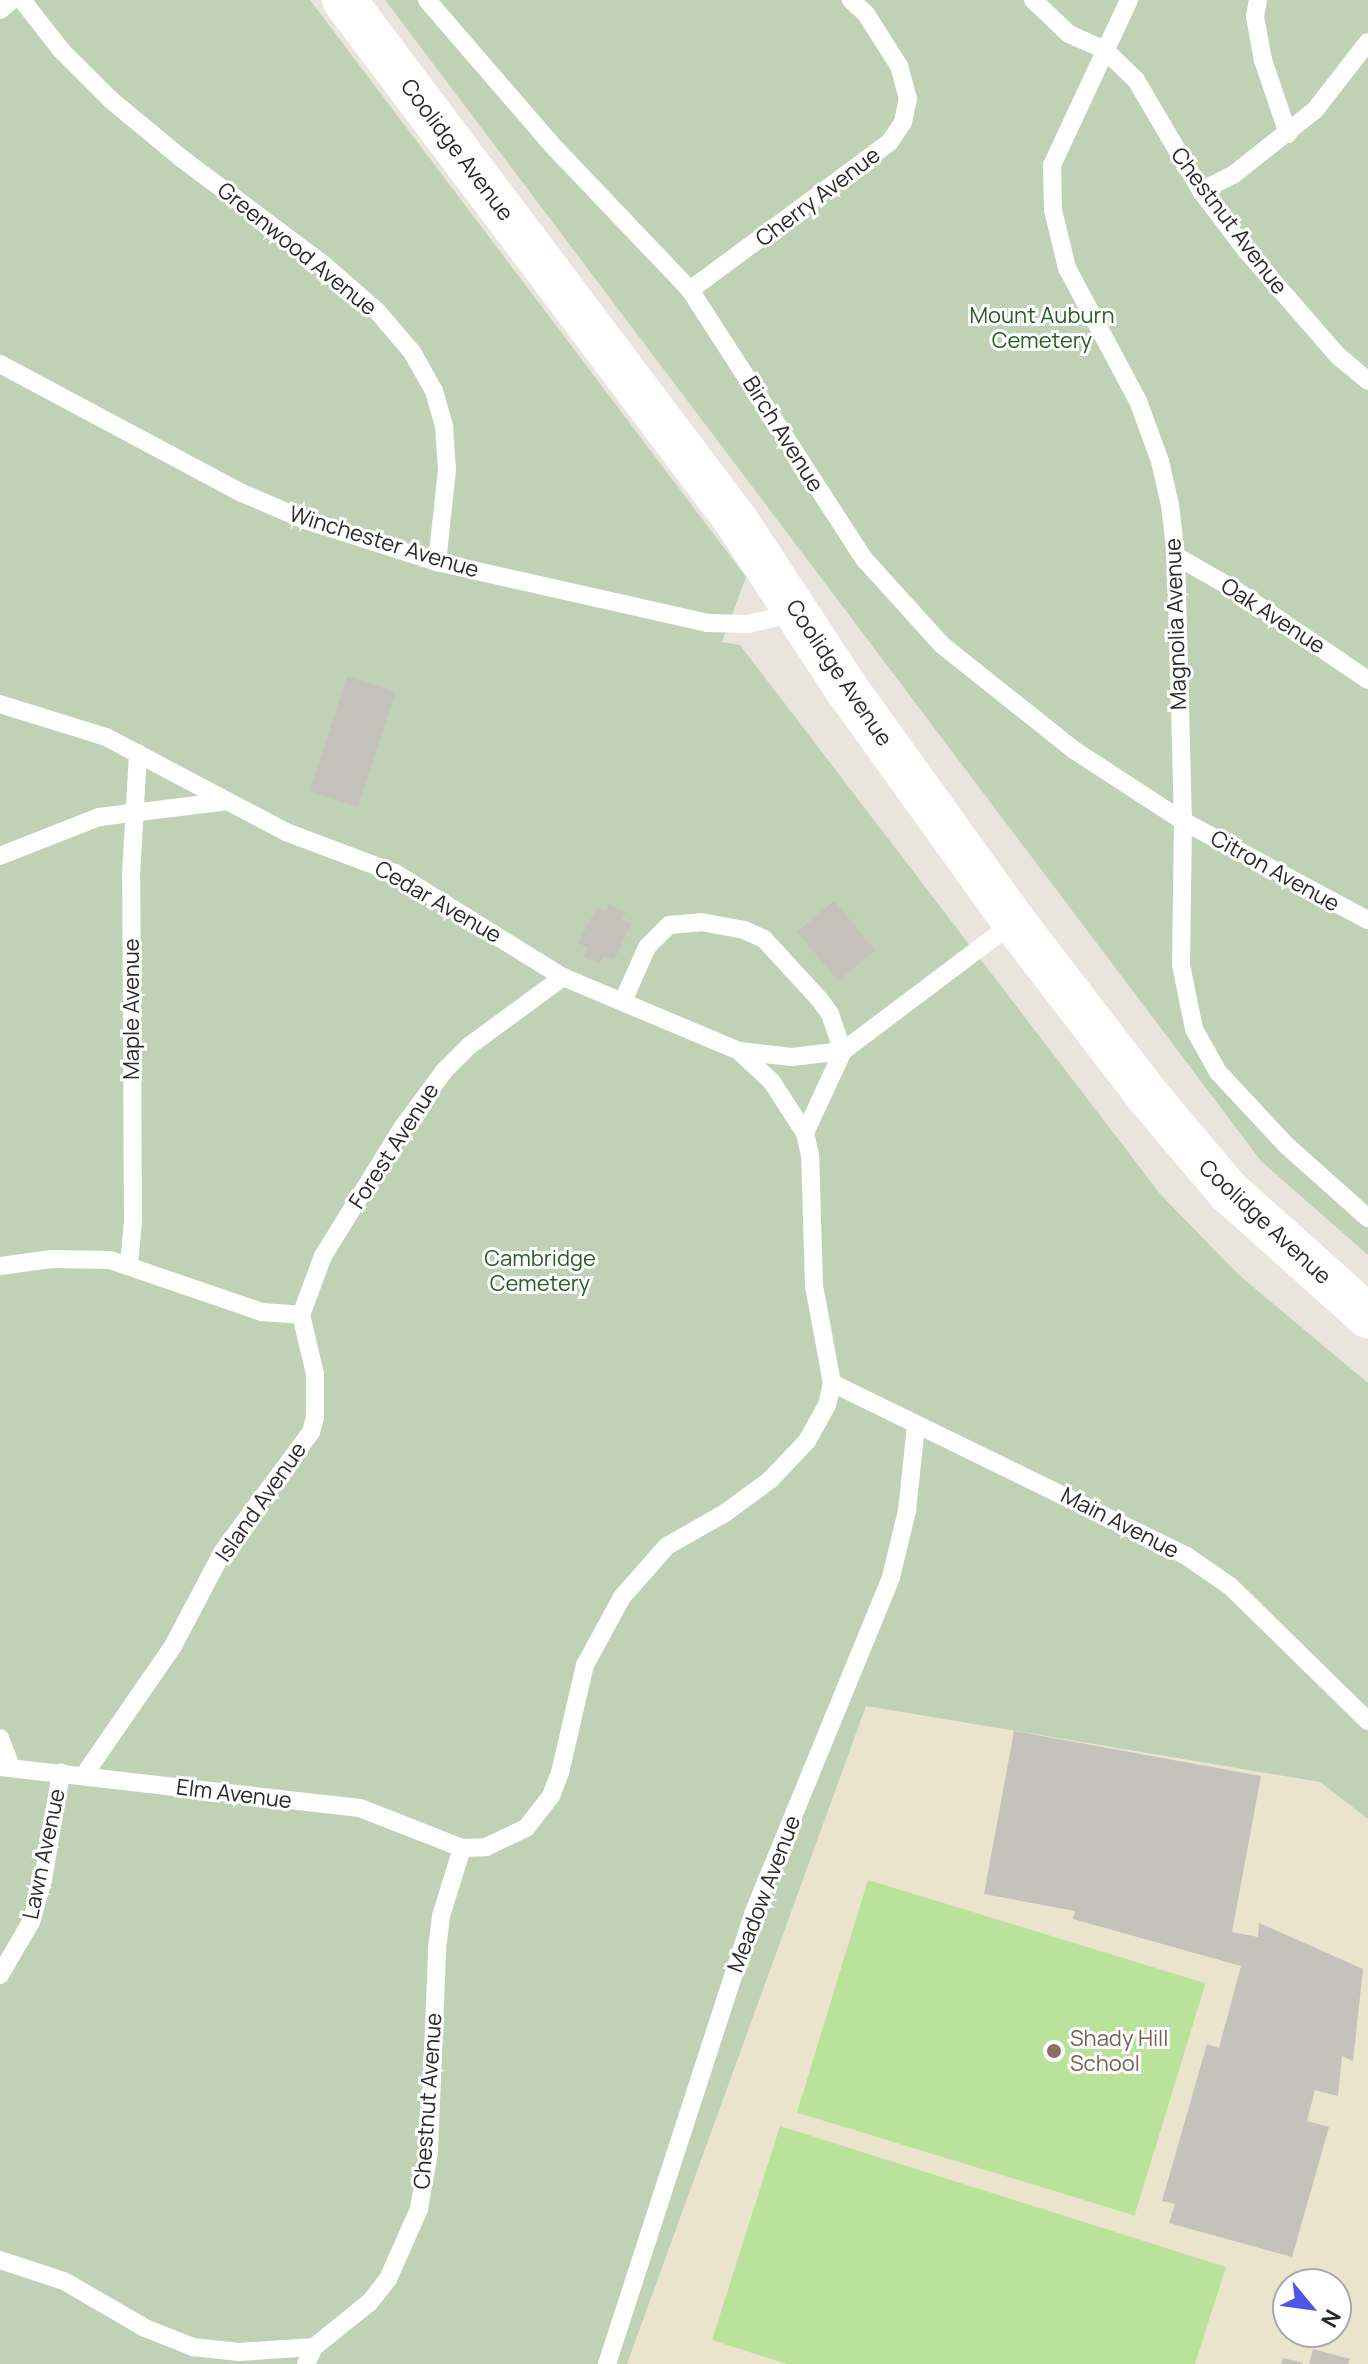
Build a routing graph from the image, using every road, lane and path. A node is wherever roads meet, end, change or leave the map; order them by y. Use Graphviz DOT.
graph roads {
  1 [pos="12,0"];
  2 [pos="22,0"];
  3 [pos="344,0"];
  4 [pos="427,0"];
  5 [pos="851,0"];
  6 [pos="1033,0"];
  7 [pos="1129,0"];
  8 [pos="1258,0"];
  9 [pos="0,10"];
  10 [pos="1368,42"];
  11 [pos="1105,50"];
  12 [pos="1288,134"];
  13 [pos="1201,191"];
  14 [pos="690,290"];
  15 [pos="1,366"];
  16 [pos="1368,381"];
  17 [pos="1176,556"];
  18 [pos="437,562"];
  19 [pos="794,607"];
  20 [pos="1368,680"];
  21 [pos="0,704"];
  22 [pos="138,753"];
  23 [pos="222,802"];
  24 [pos="134,811"];
  25 [pos="1183,821"];
  26 [pos="0,856"];
  27 [pos="1368,920"];
  28 [pos="1014,922"];
  29 [pos="563,977"];
  30 [pos="624,999"];
  31 [pos="739,1051"];
  32 [pos="843,1051"];
  33 [pos="805,1133"];
  34 [pos="1368,1218"];
  35 [pos="129,1264"];
  36 [pos="0,1266"];
  37 [pos="301,1315"];
  38 [pos="1368,1316"];
  39 [pos="832,1383"];
  40 [pos="916,1426"];
  41 [pos="1368,1721"];
  42 [pos="0,1738"];
  43 [pos="6,1767"];
  44 [pos="61,1773"];
  45 [pos="84,1775"];
  46 [pos="462,1848"];
  47 [pos="0,1975"];
  48 [pos="0,2260"];
  49 [pos="310,2356"];
  50 [pos="607,2364"];
  1 -- 9 [label="lane"];
  2 -- 18 [label="lane, Greenwood Avenue"];
  3 -- 19 [label="street, Coolidge Avenue"];
  4 -- 14 [label="lane, Birch Avenue"];
  5 -- 14 [label="lane, Cherry Avenue"];
  6 -- 11 [label="lane, Chestnut Avenue"];
  7 -- 11 [label="lane, Magnolia Avenue"];
  8 -- 12 [label="lane"];
  10 -- 12 [label="lane"];
  11 -- 13 [label="lane, Chestnut Avenue"];
  11 -- 17 [label="lane, Magnolia Avenue"];
  12 -- 13 [label="lane"];
  13 -- 16 [label="lane, Chestnut Avenue"];
  14 -- 25 [label="lane, Birch Avenue"];
  15 -- 18 [label="lane, Winchester Avenue"];
  17 -- 20 [label="lane, Oak Avenue"];
  17 -- 25 [label="lane, Magnolia Avenue"];
  18 -- 19 [label="lane, Winchester Avenue"];
  19 -- 28 [label="street, Coolidge Avenue"];
  21 -- 22 [label="lane, Cedar Avenue"];
  22 -- 23 [label="lane, Cedar Avenue"];
  22 -- 24 [label="lane, Maple Avenue"];
  23 -- 24 [label="lane"];
  23 -- 29 [label="lane, Cedar Avenue"];
  24 -- 26 [label="lane"];
  24 -- 35 [label="lane, Maple Avenue"];
  25 -- 27 [label="lane, Citron Avenue"];
  25 -- 34 [label="lane, Magnolia Avenue"];
  28 -- 32 [label="lane"];
  28 -- 38 [label="street, Coolidge Avenue"];
  29 -- 30 [label="lane, Cedar Avenue"];
  29 -- 37 [label="lane, Forest Avenue"];
  30 -- 31 [label="lane, Cedar Avenue"];
  30 -- 32 [label="lane"];
  31 -- 32 [label="lane"];
  31 -- 33 [label="lane"];
  32 -- 33 [label="lane"];
  33 -- 39 [label="lane"];
  35 -- 36 [label="lane"];
  35 -- 37 [label="lane"];
  37 -- 45 [label="lane, Island Avenue"];
  39 -- 40 [label="lane, Main Avenue"];
  39 -- 46 [label="lane"];
  40 -- 41 [label="lane, Main Avenue"];
  40 -- 50 [label="lane, Meadow Avenue"];
  42 -- 43 [label="lane"];
  43 -- 44 [label="lane, Elm Avenue"];
  44 -- 45 [label="lane, Elm Avenue"];
  44 -- 47 [label="lane, Lawn Avenue"];
  45 -- 46 [label="lane, Elm Avenue"];
  46 -- 49 [label="lane, Chestnut Avenue"];
  48 -- 49 [label="lane"];
}
